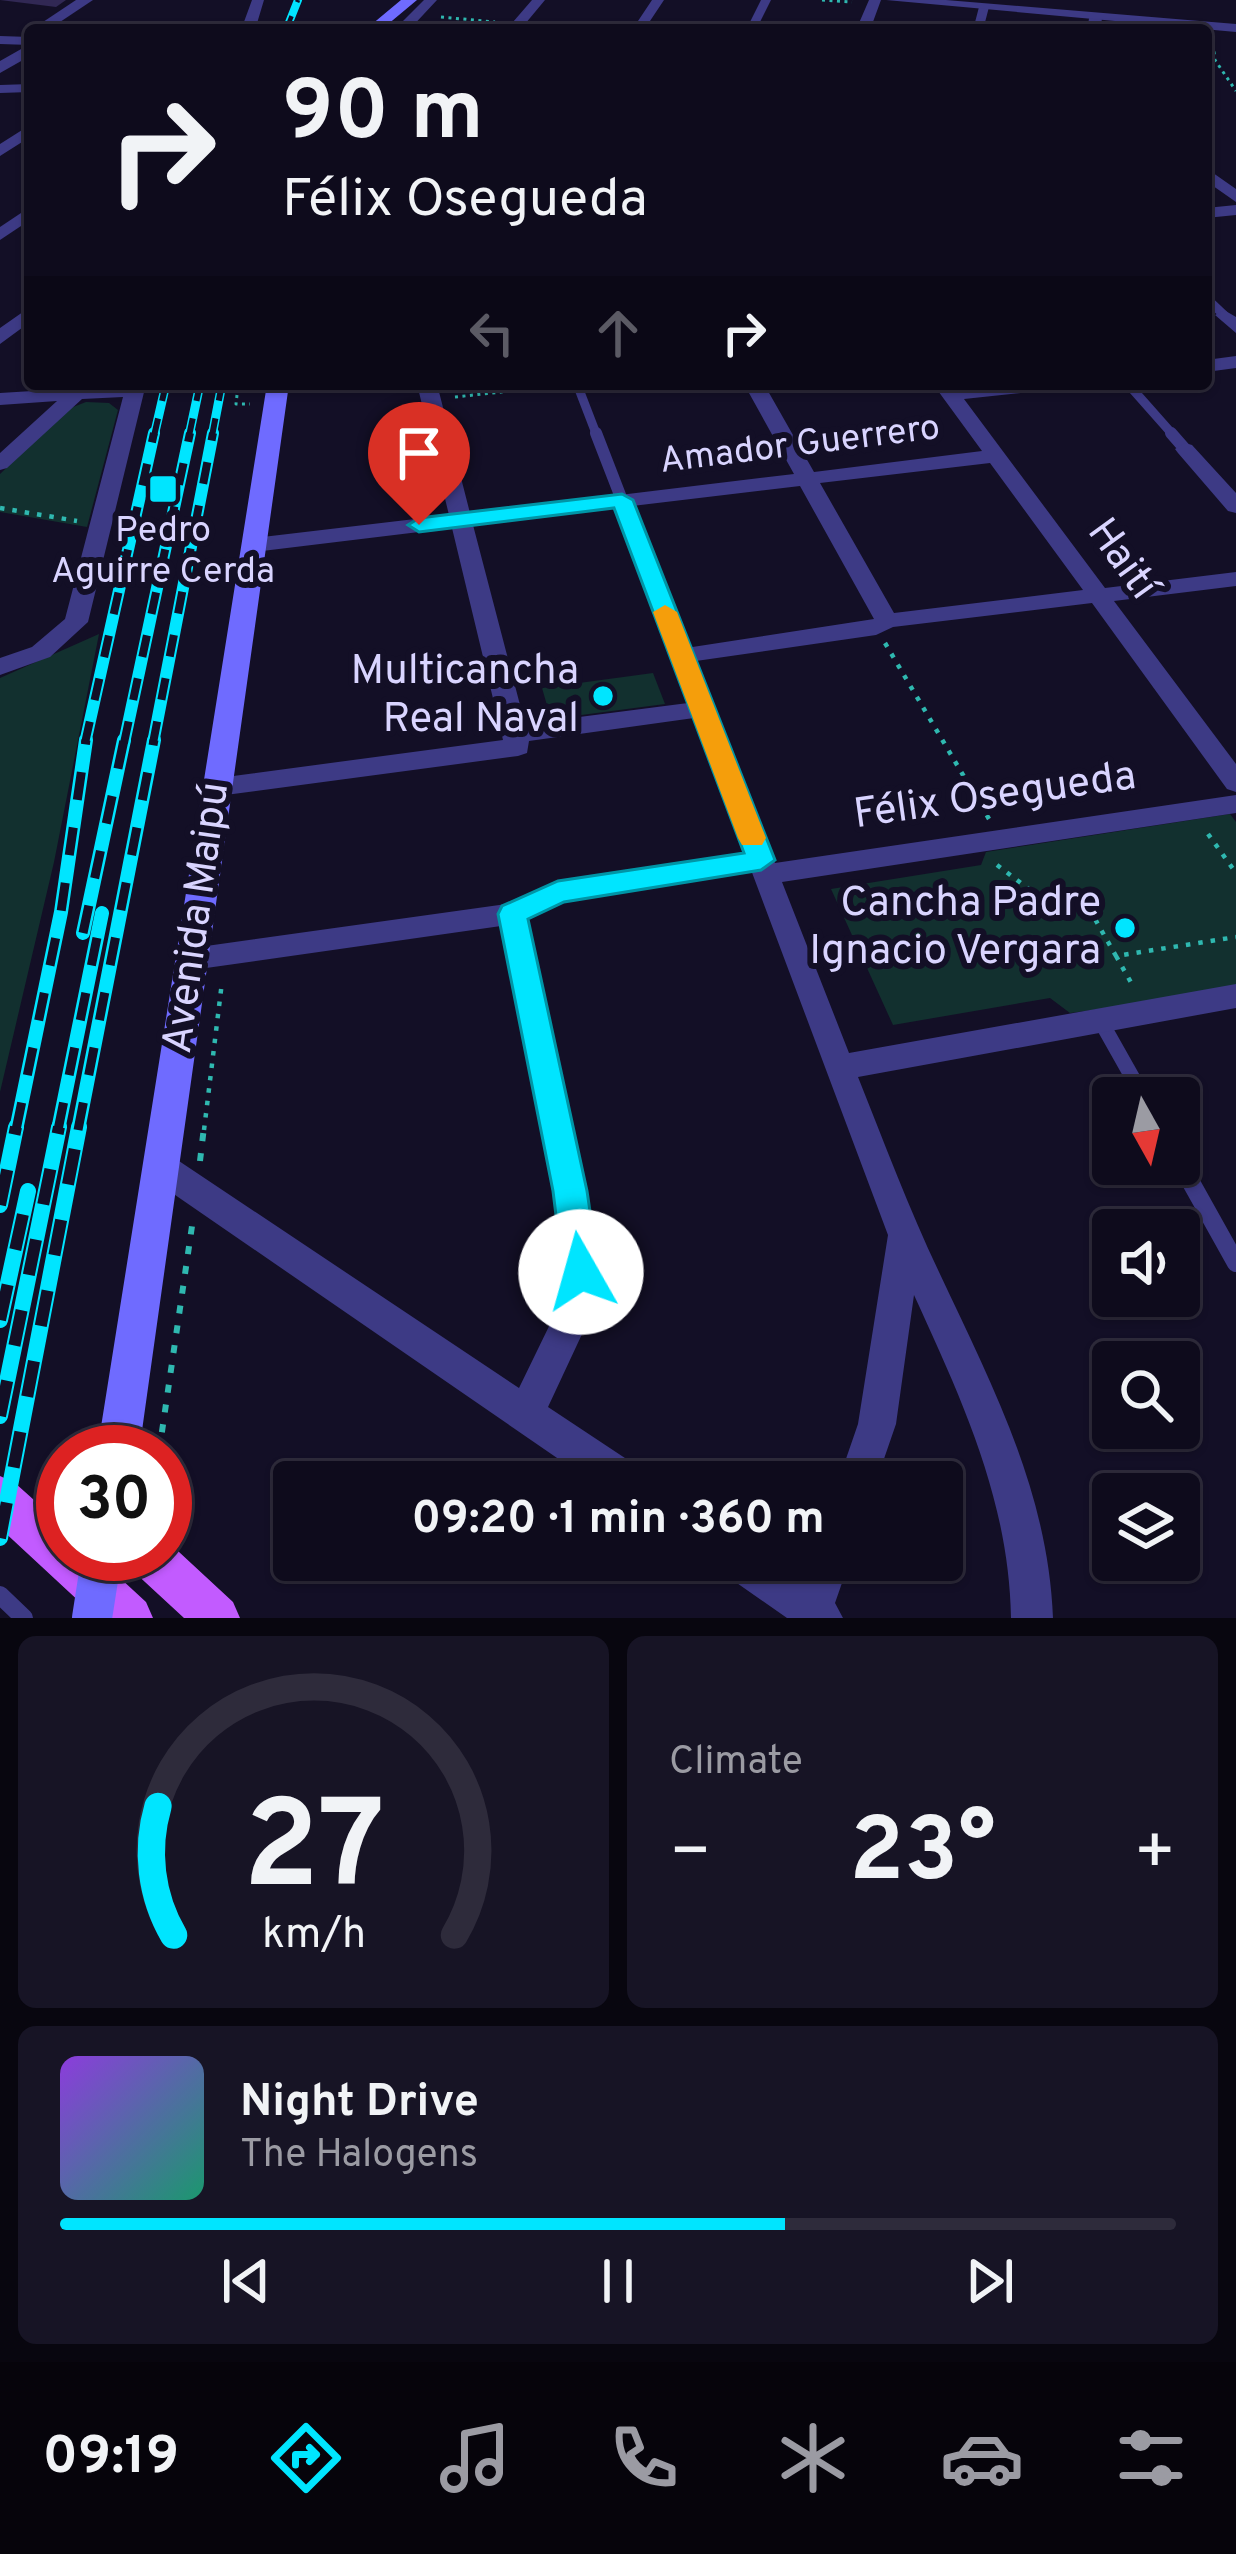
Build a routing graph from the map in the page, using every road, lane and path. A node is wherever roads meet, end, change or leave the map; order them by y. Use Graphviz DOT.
graph roads {
  1 [pos="86,0"];
  2 [pos="104,0"];
  3 [pos="430,0"];
  4 [pos="539,0"];
  5 [pos="893,0"];
  6 [pos="955,3"];
  7 [pos="413,7"];
  8 [pos="1074,7"];
  9 [pos="984,8"];
  10 [pos="1095,23"];
  11 [pos="48,24"];
  12 [pos="69,24"];
  13 [pos="383,24"];
  14 [pos="501,24"];
  15 [pos="519,24"];
  16 [pos="980,24"];
  17 [pos="1215,35"];
  18 [pos="24,45"];
  19 [pos="0,68"];
  20 [pos="1236,91"];
  21 [pos="1212,178"];
  22 [pos="1236,197"];
  23 [pos="24,317"];
  24 [pos="0,338"];
  25 [pos="110,390"];
  26 [pos="134,390"];
  27 [pos="466,390"];
  28 [pos="579,390"];
  29 [pos="757,390"];
  30 [pos="947,390"];
  31 [pos="1133,390"];
  32 [pos="429,392"];
  33 [pos="76,394"];
  34 [pos="267,394"];
  35 [pos="237,395"];
  36 [pos="0,399"];
  37 [pos="1185,449"];
  38 [pos="996,456"];
  39 [pos="0,464"];
  40 [pos="807,478"];
  41 [pos="622,500"];
  42 [pos="1236,506"];
  43 [pos="0,508"];
  44 [pos="460,520"];
  45 [pos="102,525"];
  46 [pos="254,545"];
  47 [pos="1236,579"];
  48 [pos="1098,596"];
  49 [pos="882,624"];
  50 [pos="682,655"];
  51 [pos="0,667"];
  52 [pos="703,709"];
  53 [pos="517,740"];
  54 [pos="1236,783"];
  55 [pos="218,787"];
  56 [pos="1236,804"];
  57 [pos="1192,811"];
  58 [pos="990,840"];
  59 [pos="763,867"];
  60 [pos="1236,873"];
  61 [pos="1082,898"];
  62 [pos="1091,913"];
  63 [pos="513,914"];
  64 [pos="1236,937"];
  65 [pos="1117,956"];
  66 [pos="192,959"];
  67 [pos="1133,986"];
  68 [pos="1236,996"];
  69 [pos="1100,1020"];
  70 [pos="841,1066"];
  71 [pos="1132,1077"];
  72 [pos="161,1167"];
  73 [pos="1192,1185"];
  74 [pos="904,1233"];
  75 [pos="1236,1263"];
  76 [pos="526,1413"];
  77 [pos="122,1425"];
  78 [pos="596,1461"];
  79 [pos="864,1461"];
  80 [pos="0,1498"];
  81 [pos="98,1581"];
  82 [pos="178,1581"];
  83 [pos="768,1581"];
  84 [pos="825,1581"];
  85 [pos="0,1595"];
  86 [pos="817,1615"];
  87 [pos="24,1618"];
  88 [pos="92,1618"];
  89 [pos="130,1618"];
  90 [pos="218,1618"];
  91 [pos="1032,1618"];
  1 -- 11 [label="street"];
  2 -- 12 [label="street"];
  3 -- 7 [label="street"];
  4 -- 15 [label="street"];
  5 -- 6 [label="street"];
  6 -- 9 [label="street"];
  7 -- 13 [label="main road"];
  7 -- 14 [label="path"];
  8 -- 9 [label="street"];
  8 -- 10 [label="street"];
  9 -- 16 [label="street"];
  17 -- 20 [label="path"];
  18 -- 19 [label="street"];
  21 -- 22 [label="street"];
  23 -- 24 [label="street"];
  25 -- 33 [label="street"];
  26 -- 45 [label="street"];
  27 -- 32 [label="path"];
  28 -- 41 [label="lane"];
  29 -- 40 [label="street"];
  30 -- 38 [label="street, Haití"];
  31 -- 37 [label="lane"];
  32 -- 44 [label="street"];
  33 -- 36 [label="street"];
  33 -- 39 [label="street"];
  34 -- 35 [label="path"];
  34 -- 46 [label="main road, Avenida Maipú"];
  37 -- 42 [label="street"];
  38 -- 40 [label="street, Amador Guerrero"];
  38 -- 48 [label="street, Haití"];
  40 -- 41 [label="street, Amador Guerrero"];
  40 -- 49 [label="street"];
  41 -- 44 [label="street, Amador Guerrero"];
  41 -- 50 [label="lane"];
  43 -- 45 [label="path"];
  44 -- 46 [label="street, Amador Guerrero"];
  44 -- 53 [label="street"];
  45 -- 51 [label="street"];
  46 -- 55 [label="main road, Avenida Maipú"];
  47 -- 48 [label="street"];
  48 -- 49 [label="street"];
  48 -- 54 [label="street, Haití"];
  49 -- 50 [label="street"];
  49 -- 58 [label="path"];
  50 -- 52 [label="street"];
  52 -- 53 [label="street"];
  52 -- 59 [label="street"];
  53 -- 55 [label="street"];
  55 -- 66 [label="main road, Avenida Maipú"];
  56 -- 57 [label="street, Félix Osegueda"];
  57 -- 58 [label="street, Félix Osegueda"];
  57 -- 60 [label="path"];
  58 -- 59 [label="street, Félix Osegueda"];
  58 -- 62 [label="path"];
  59 -- 63 [label="lane, Félix Osegueda"];
  59 -- 70 [label="street"];
  61 -- 62 [label="path"];
  62 -- 65 [label="path"];
  63 -- 66 [label="street, Félix Osegueda"];
  63 -- 76 [label="street"];
  64 -- 65 [label="path"];
  65 -- 67 [label="path"];
  66 -- 72 [label="main road, Avenida Maipú"];
  68 -- 69 [label="street"];
  69 -- 70 [label="street"];
  69 -- 71 [label="lane"];
  70 -- 74 [label="street"];
  72 -- 76 [label="street"];
  72 -- 77 [label="main road, Avenida Maipú"];
  73 -- 75 [label="lane"];
  74 -- 79 [label="street"];
  74 -- 91 [label="street"];
  76 -- 78 [label="street"];
  80 -- 89 [label="main road"];
  81 -- 88 [label="main road, bridge"];
  82 -- 90 [label="main road"];
  83 -- 86 [label="street"];
  84 -- 86 [label="street"];
  85 -- 87 [label="lane"];
}
